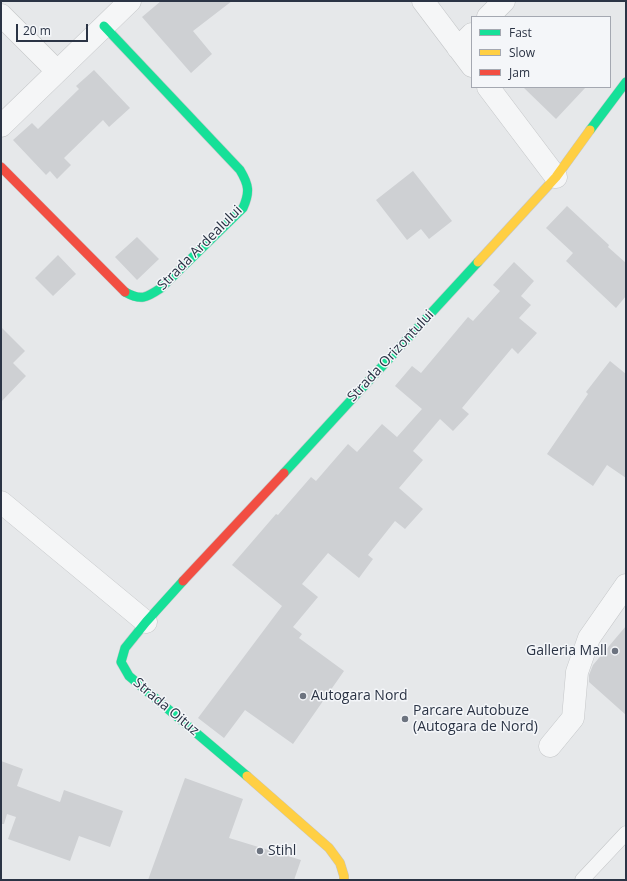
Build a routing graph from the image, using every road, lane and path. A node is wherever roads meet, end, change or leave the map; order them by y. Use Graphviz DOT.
graph roads {
  1 [pos="130,1"];
  2 [pos="423,1"];
  3 [pos="504,1"];
  4 [pos="1,15"];
  5 [pos="489,16"];
  6 [pos="104,26"];
  7 [pos="465,41"];
  8 [pos="471,62"];
  9 [pos="57,71"];
  10 [pos="626,82"];
  11 [pos="489,88"];
  12 [pos="1,126"];
  13 [pos="1,167"];
  14 [pos="556,177"];
  15 [pos="1,502"];
  16 [pos="626,585"];
  17 [pos="146,622"];
  18 [pos="550,746"];
  19 [pos="626,833"];
  20 [pos="344,880"];
  21 [pos="582,880"];
  1 -- 6 [label="street"];
  2 -- 7 [label="street"];
  3 -- 5 [label="street"];
  4 -- 9 [label="street"];
  6 -- 9 [label="street"];
  6 -- 13 [label="street, Strada Ardealului"];
  7 -- 8 [label="street"];
  9 -- 12 [label="street"];
  10 -- 14 [label="street, Strada Orizontului"];
  11 -- 14 [label="street"];
  14 -- 17 [label="street, Strada Orizontului"];
  15 -- 17 [label="street"];
  16 -- 18 [label="street"];
  17 -- 20 [label="street, Strada Oituz"];
  19 -- 21 [label="lane"];
}
